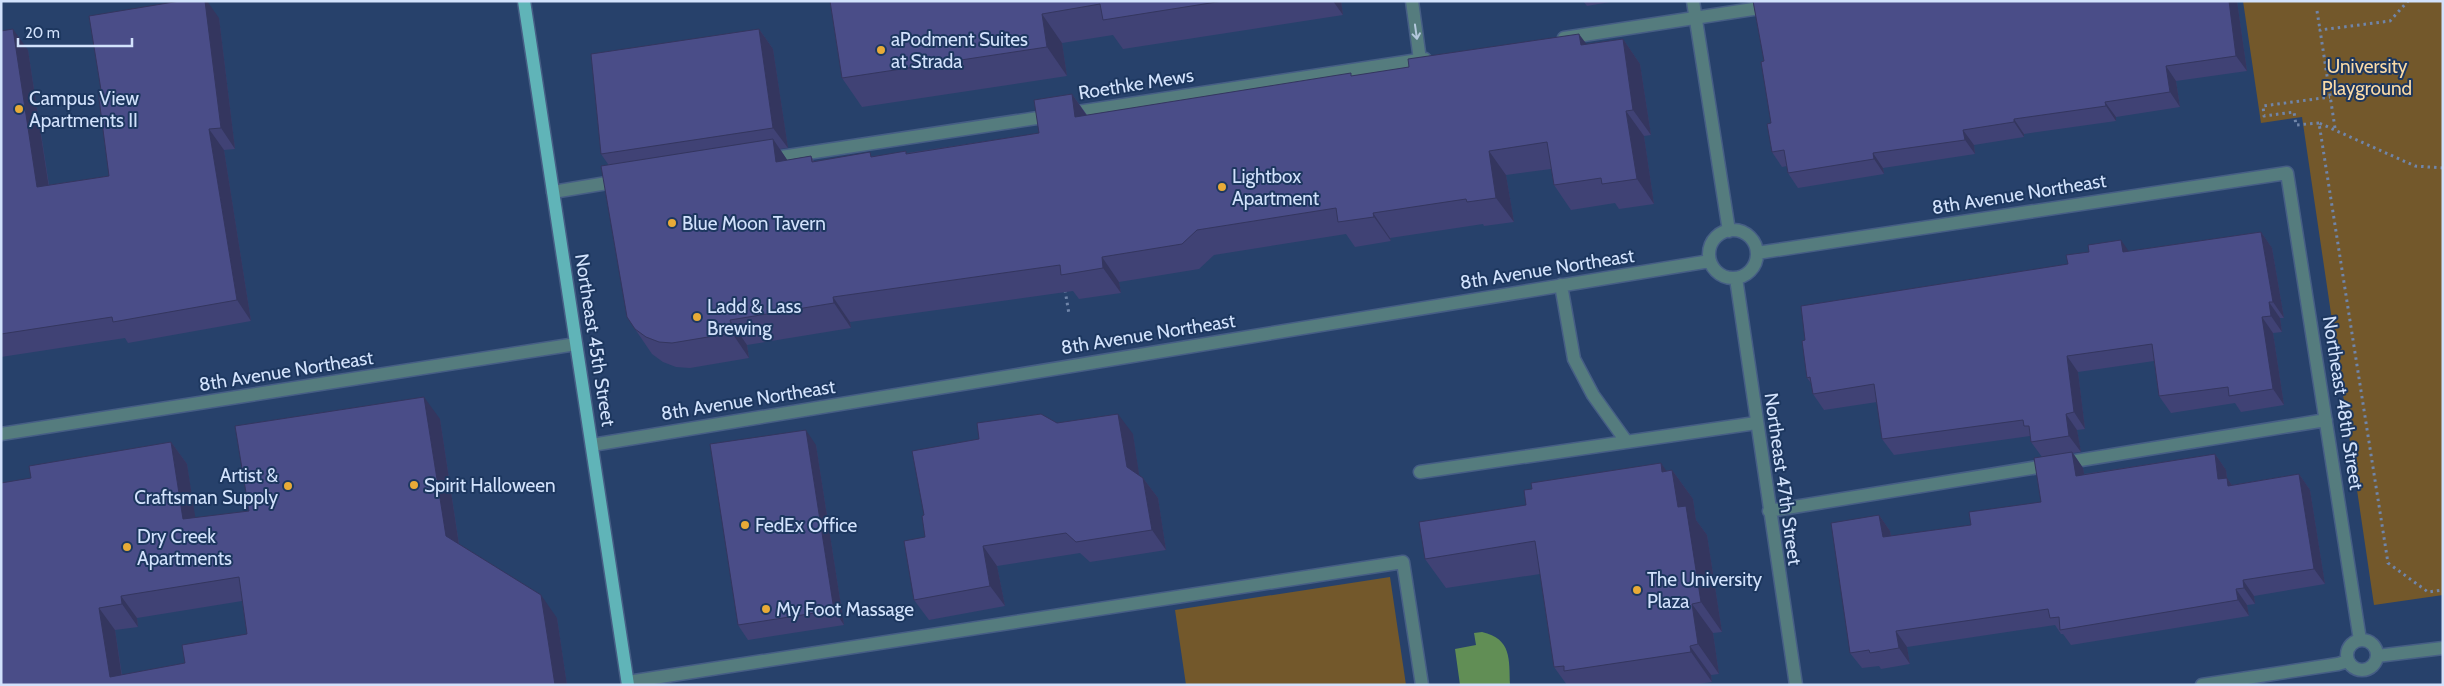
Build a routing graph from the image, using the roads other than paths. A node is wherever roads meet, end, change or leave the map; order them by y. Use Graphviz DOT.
graph roads {
  1 [pos="524,1"];
  2 [pos="1692,1"];
  3 [pos="1805,1"];
  4 [pos="1412,2"];
  5 [pos="1695,18"];
  6 [pos="1553,40"];
  7 [pos="1439,57"];
  8 [pos="1420,60"];
  9 [pos="752,161"];
  10 [pos="2287,173"];
  11 [pos="629,180"];
  12 [pos="553,192"];
  13 [pos="1729,231"];
  14 [pos="1756,253"];
  15 [pos="1710,261"];
  16 [pos="1736,278"];
  17 [pos="1561,285"];
  18 [pos="576,344"];
  19 [pos="2326,420"];
  20 [pos="1756,423"];
  21 [pos="1,434"];
  22 [pos="1626,441"];
  23 [pos="592,445"];
  24 [pos="1420,472"];
  25 [pos="1769,511"];
  26 [pos="2360,640"];
  27 [pos="2443,648"];
  28 [pos="2377,656"];
  29 [pos="2348,661"];
  30 [pos="628,684"];
  31 [pos="1422,685"];
  32 [pos="1796,685"];
  33 [pos="2202,685"];
  1 -- 12 [label="main road, Northeast 45th Street"];
  2 -- 5 [label="street"];
  3 -- 5 [label="street"];
  4 -- 8 [label="street, one-way"];
  5 -- 6 [label="street"];
  5 -- 13 [label="street"];
  7 -- 8 [label="street, Roethke Mews"];
  8 -- 9 [label="street, Roethke Mews"];
  10 -- 14 [label="street, 8th Avenue Northeast"];
  10 -- 19 [label="street, Northeast 48th Street"];
  11 -- 12 [label="street"];
  12 -- 18 [label="main road, Northeast 45th Street"];
  13 -- 14 [label="street"];
  13 -- 15 [label="street"];
  14 -- 16 [label="street"];
  15 -- 16 [label="street"];
  15 -- 17 [label="street, 8th Avenue Northeast"];
  16 -- 20 [label="street, Northeast 47th Street"];
  17 -- 22 [label="street"];
  17 -- 23 [label="street, 8th Avenue Northeast"];
  18 -- 21 [label="street, 8th Avenue Northeast"];
  18 -- 23 [label="main road, Northeast 45th Street"];
  19 -- 25 [label="street"];
  19 -- 26 [label="street, Northeast 48th Street"];
  20 -- 22 [label="street"];
  20 -- 25 [label="street, Northeast 47th Street"];
  22 -- 24 [label="street"];
  23 -- 30 [label="main road, Northeast 45th Street"];
  25 -- 32 [label="street, Northeast 47th Street"];
  26 -- 28 [label="street"];
  26 -- 29 [label="street"];
  27 -- 28 [label="street"];
  28 -- 29 [label="street"];
  29 -- 33 [label="street"];
  30 -- 31 [label="street"];
}
